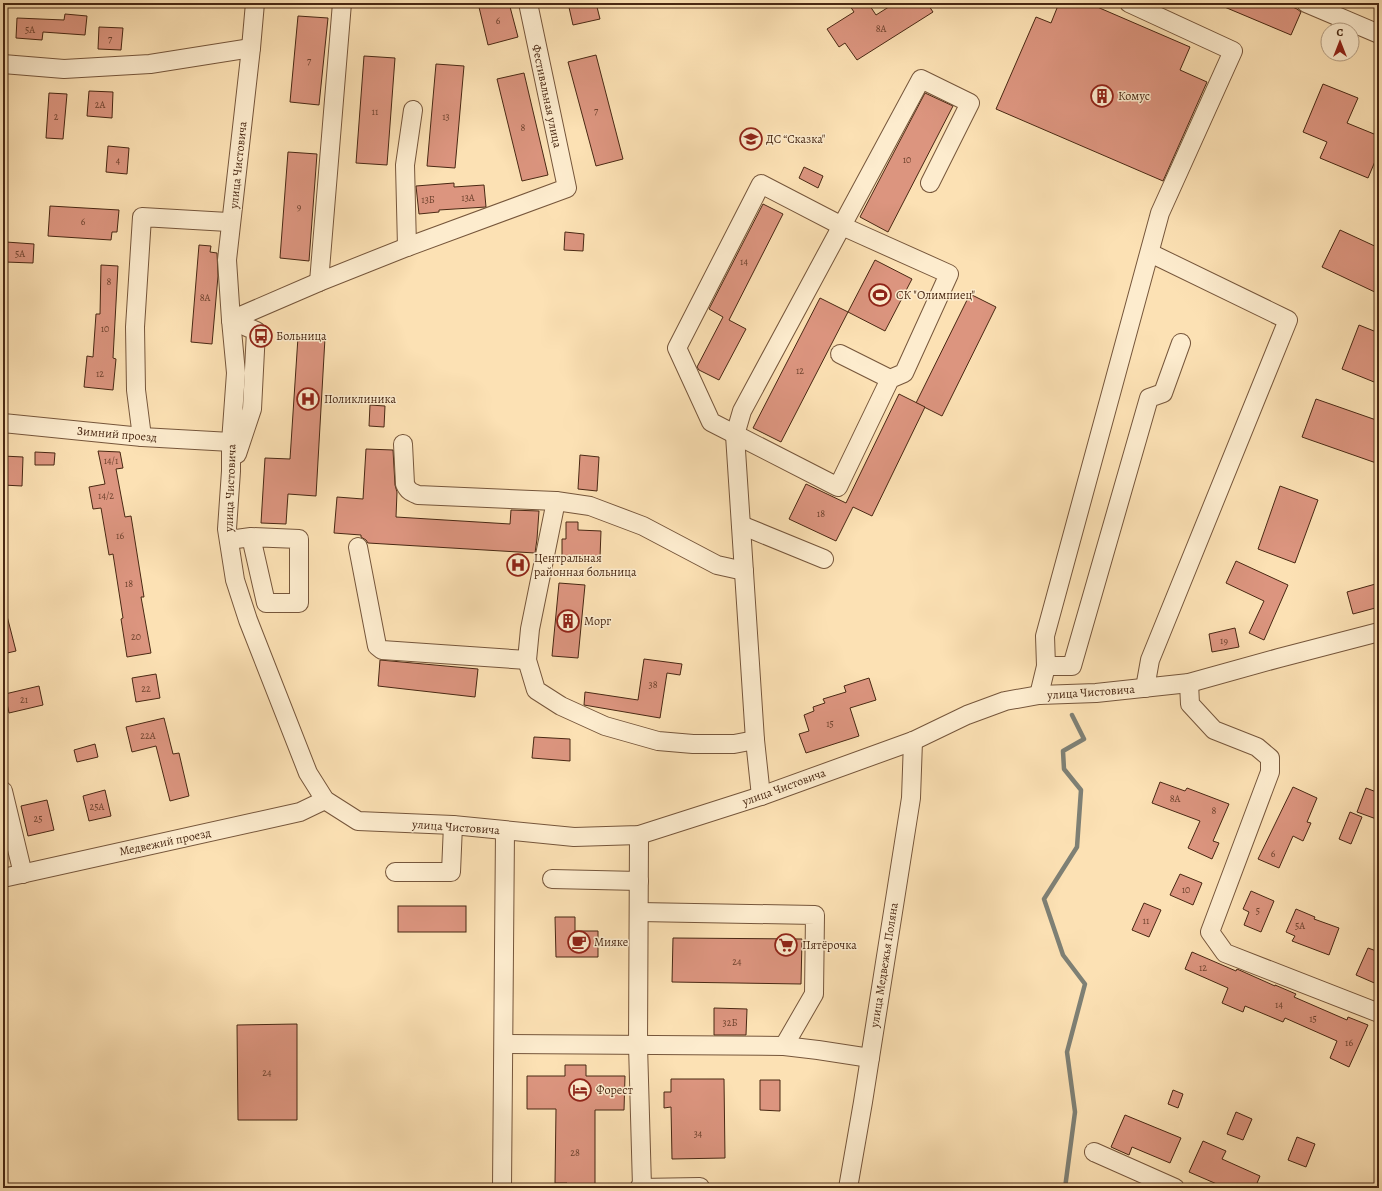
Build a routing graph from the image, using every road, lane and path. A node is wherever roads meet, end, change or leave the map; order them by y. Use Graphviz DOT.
graph roads {
  1 [pos="255,3"];
  2 [pos="342,3"];
  3 [pos="528,3"];
  4 [pos="1129,3"];
  5 [pos="1306,3"];
  6 [pos="1379,34"];
  7 [pos="251,48"];
  8 [pos="3,64"];
  9 [pos="414,110"];
  10 [pos="930,183"];
  11 [pos="228,222"];
  12 [pos="842,226"];
  13 [pos="407,247"];
  14 [pos="1150,253"];
  15 [pos="319,282"];
  16 [pos="231,320"];
  17 [pos="1181,343"];
  18 [pos="840,354"];
  19 [pos="890,379"];
  20 [pos="3,423"];
  21 [pos="735,435"];
  22 [pos="142,437"];
  23 [pos="231,442"];
  24 [pos="403,444"];
  25 [pos="231,471"];
  26 [pos="556,501"];
  27 [pos="741,525"];
  28 [pos="251,537"];
  29 [pos="229,540"];
  30 [pos="358,547"];
  31 [pos="824,559"];
  32 [pos="744,571"];
  33 [pos="1379,632"];
  34 [pos="527,660"];
  35 [pos="1046,666"];
  36 [pos="1189,683"];
  37 [pos="1145,688"];
  38 [pos="1039,695"];
  39 [pos="755,740"];
  40 [pos="913,741"];
  41 [pos="3,791"];
  42 [pos="761,796"];
  43 [pos="325,800"];
  44 [pos="453,826"];
  45 [pos="505,831"];
  46 [pos="639,835"];
  47 [pos="396,872"];
  48 [pos="23,874"];
  49 [pos="3,878"];
  50 [pos="552,879"];
  51 [pos="639,881"];
  52 [pos="639,912"];
  53 [pos="1379,1013"];
  54 [pos="504,1044"];
  55 [pos="638,1046"];
  56 [pos="784,1046"];
  57 [pos="870,1058"];
  58 [pos="1094,1152"];
  59 [pos="700,1187"];
  60 [pos="502,1188"];
  61 [pos="641,1188"];
  62 [pos="848,1188"];
  63 [pos="1175,1188"];
  1 -- 7 [label="street, улица Чистовича"];
  2 -- 15 [label="street"];
  3 -- 13 [label="street, Фестивальная улица"];
  4 -- 14 [label="street"];
  5 -- 6 [label="street"];
  7 -- 8 [label="street"];
  7 -- 16 [label="street, улица Чистовича"];
  9 -- 13 [label="street"];
  10 -- 12 [label="street"];
  11 -- 22 [label="street"];
  12 -- 19 [label="street"];
  12 -- 21 [label="street"];
  12 -- 21 [label="street"];
  13 -- 15 [label="street"];
  14 -- 35 [label="street"];
  14 -- 37 [label="street"];
  15 -- 16 [label="street"];
  16 -- 23 [label="street, улица Чистовича"];
  16 -- 25 [label="street"];
  17 -- 35 [label="street"];
  18 -- 19 [label="street"];
  19 -- 21 [label="street"];
  20 -- 22 [label="street, Зимний проезд"];
  21 -- 27 [label="street"];
  22 -- 23 [label="street, Зимний проезд"];
  23 -- 25 [label="street, улица Чистовича"];
  24 -- 26 [label="street"];
  25 -- 29 [label="street, улица Чистовича"];
  26 -- 32 [label="street"];
  26 -- 34 [label="street"];
  27 -- 31 [label="street"];
  27 -- 32 [label="street"];
  28 -- 29 [label="street"];
  29 -- 43 [label="street, улица Чистовича"];
  30 -- 34 [label="street"];
  32 -- 39 [label="street"];
  33 -- 36 [label="street, улица Чистовича"];
  34 -- 39 [label="street"];
  35 -- 38 [label="street"];
  36 -- 37 [label="street, улица Чистовича"];
  36 -- 53 [label="street"];
  37 -- 38 [label="street, улица Чистовича"];
  38 -- 40 [label="street, улица Чистовича"];
  39 -- 42 [label="street"];
  40 -- 42 [label="street, улица Чистовича"];
  40 -- 57 [label="street, улица Медвежья Поляна"];
  41 -- 48 [label="street"];
  42 -- 46 [label="street, улица Чистовича"];
  43 -- 44 [label="street, улица Чистовича"];
  43 -- 48 [label="street, Медвежий проезд"];
  44 -- 45 [label="street, улица Чистовича"];
  44 -- 47 [label="street"];
  45 -- 46 [label="street, улица Чистовича"];
  45 -- 54 [label="street"];
  46 -- 51 [label="street"];
  48 -- 49 [label="street, Медвежий проезд"];
  50 -- 51 [label="street"];
  51 -- 52 [label="street"];
  52 -- 55 [label="street"];
  52 -- 56 [label="street"];
  54 -- 55 [label="street"];
  54 -- 60 [label="street"];
  55 -- 56 [label="street"];
  55 -- 61 [label="street"];
  56 -- 57 [label="street"];
  57 -- 62 [label="street, улица Медвежья Поляна"];
  58 -- 63 [label="street"];
  59 -- 61 [label="street"];
}
